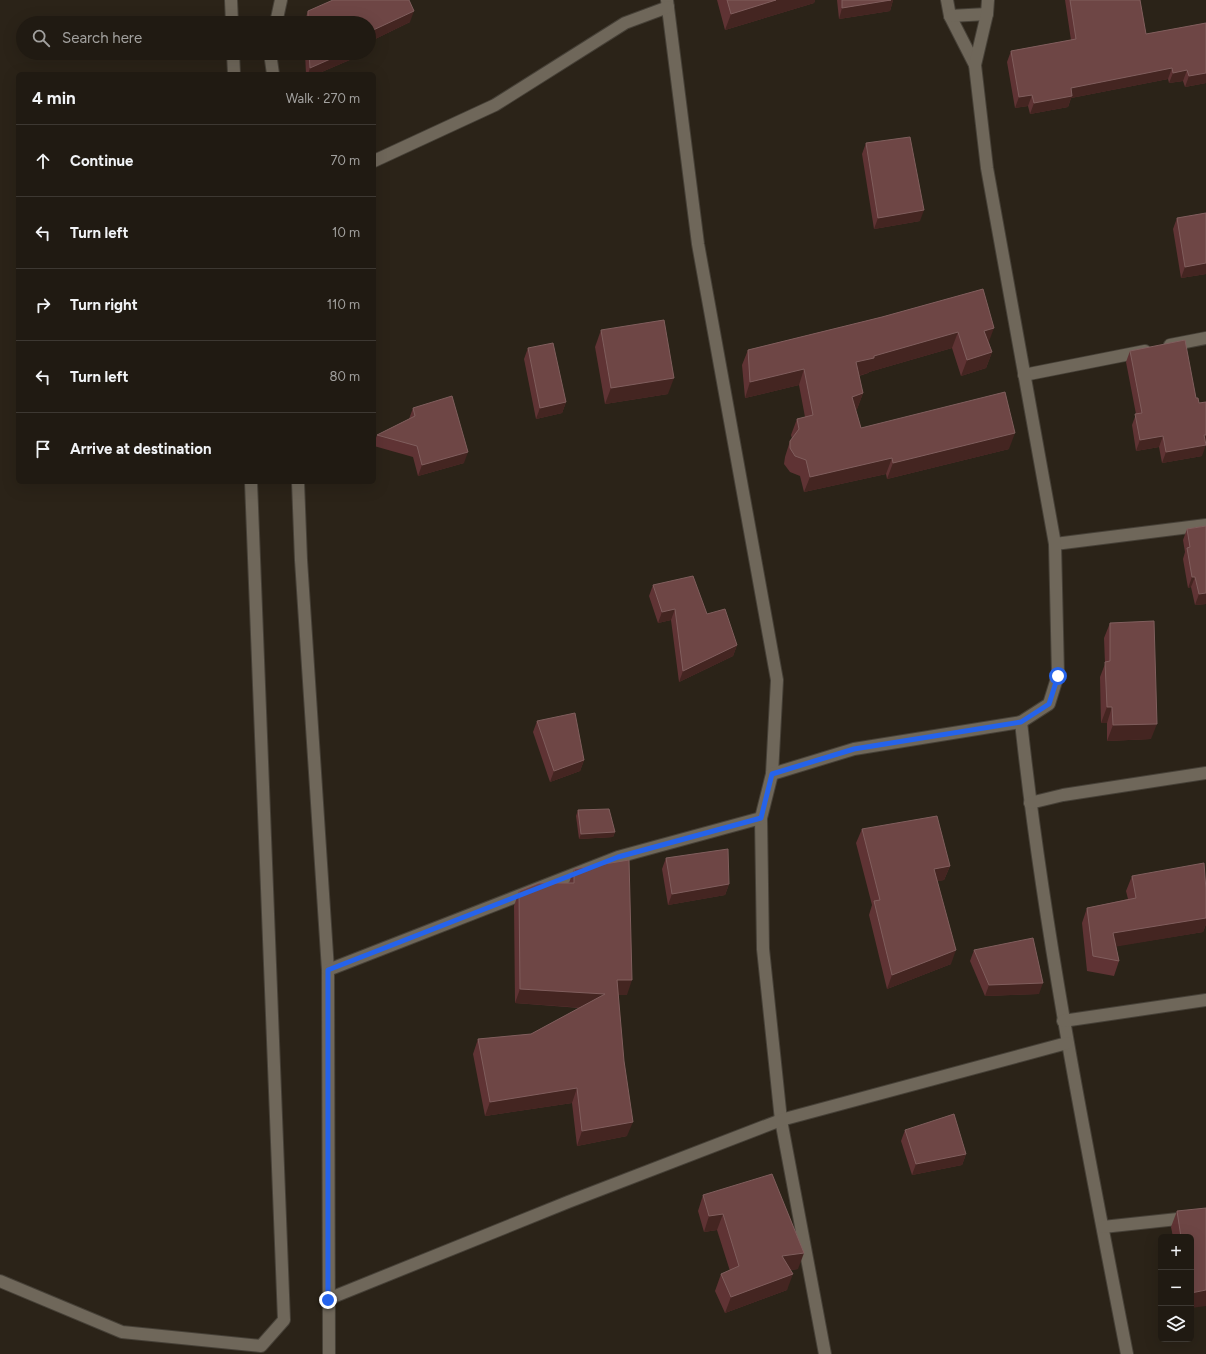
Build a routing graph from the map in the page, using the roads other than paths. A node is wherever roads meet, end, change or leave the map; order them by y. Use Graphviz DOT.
graph roads {
  1 [pos="231,0"];
  2 [pos="281,0"];
  3 [pos="947,0"];
  4 [pos="988,0"];
  5 [pos="667,4"];
  6 [pos="987,14"];
  7 [pos="232,16"];
  8 [pos="278,16"];
  9 [pos="950,16"];
  10 [pos="234,60"];
  11 [pos="271,60"];
  12 [pos="975,65"];
  13 [pos="234,72"];
  14 [pos="273,72"];
  15 [pos="376,160"];
  16 [pos="1206,338"];
  17 [pos="1024,375"];
  18 [pos="251,484"];
  19 [pos="298,484"];
  20 [pos="1206,525"];
  21 [pos="1055,544"];
  22 [pos="1021,722"];
  23 [pos="1206,773"];
  24 [pos="772,774"];
  25 [pos="1030,803"];
  26 [pos="761,818"];
  27 [pos="328,970"];
  28 [pos="1206,1000"];
  29 [pos="1063,1021"];
  30 [pos="1067,1044"];
  31 [pos="781,1120"];
  32 [pos="1206,1216"];
  33 [pos="1102,1227"];
  34 [pos="0,1282"];
  35 [pos="328,1300"];
  36 [pos="329,1354"];
  37 [pos="824,1354"];
  38 [pos="1127,1354"];
  1 -- 7 [label="street"];
  2 -- 8 [label="street"];
  3 -- 9 [label="street"];
  4 -- 6 [label="street"];
  5 -- 15 [label="street"];
  5 -- 24 [label="street"];
  6 -- 9 [label="street"];
  6 -- 12 [label="street"];
  9 -- 12 [label="street"];
  10 -- 13 [label="street"];
  11 -- 14 [label="street"];
  12 -- 17 [label="street"];
  16 -- 17 [label="street"];
  17 -- 21 [label="street"];
  18 -- 34 [label="street"];
  19 -- 27 [label="street"];
  20 -- 21 [label="street"];
  21 -- 22 [label="street"];
  22 -- 24 [label="street"];
  22 -- 25 [label="street"];
  23 -- 25 [label="street"];
  24 -- 26 [label="street"];
  25 -- 29 [label="street"];
  26 -- 27 [label="street"];
  26 -- 31 [label="street"];
  27 -- 35 [label="street"];
  28 -- 29 [label="street"];
  29 -- 30 [label="street"];
  30 -- 31 [label="street"];
  30 -- 33 [label="street"];
  31 -- 35 [label="street"];
  31 -- 37 [label="street"];
  32 -- 33 [label="street"];
  33 -- 38 [label="street"];
  35 -- 36 [label="street"];
}
